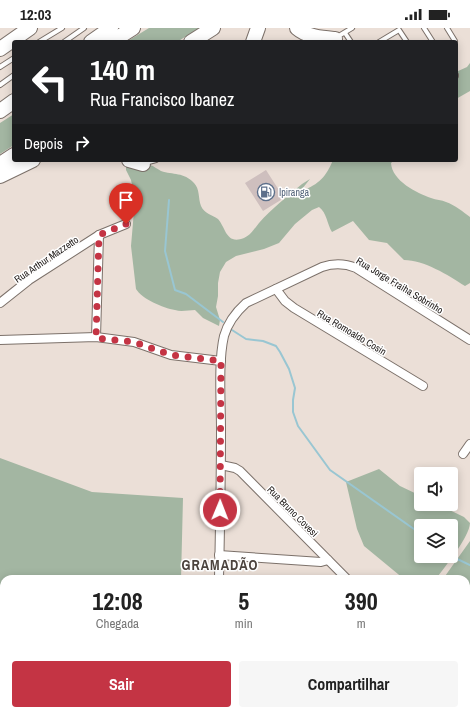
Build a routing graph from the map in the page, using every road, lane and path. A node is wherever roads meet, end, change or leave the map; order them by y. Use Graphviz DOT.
graph roads {
  1 [pos="62,28"];
  2 [pos="84,28"];
  3 [pos="111,28"];
  4 [pos="133,28"];
  5 [pos="213,28"];
  6 [pos="258,28"];
  7 [pos="297,28"];
  8 [pos="352,28"];
  9 [pos="424,28"];
  10 [pos="447,28"];
  11 [pos="398,29"];
  12 [pos="26,30"];
  13 [pos="337,38"];
  14 [pos="13,40"];
  15 [pos="42,40"];
  16 [pos="67,40"];
  17 [pos="94,40"];
  18 [pos="114,40"];
  19 [pos="194,40"];
  20 [pos="254,40"];
  21 [pos="382,40"];
  22 [pos="406,40"];
  23 [pos="433,40"];
  24 [pos="454,40"];
  25 [pos="12,41"];
  26 [pos="0,50"];
  27 [pos="12,59"];
  28 [pos="0,67"];
  29 [pos="12,77"];
  30 [pos="0,85"];
  31 [pos="12,103"];
  32 [pos="0,112"];
  33 [pos="12,156"];
  34 [pos="29,162"];
  35 [pos="136,162"];
  36 [pos="150,162"];
  37 [pos="0,164"];
  38 [pos="143,164"];
  39 [pos="0,176"];
  40 [pos="126,224"];
  41 [pos="99,235"];
  42 [pos="276,289"];
  43 [pos="0,303"];
  44 [pos="96,338"];
  45 [pos="0,340"];
  46 [pos="470,340"];
  47 [pos="221,361"];
  48 [pos="423,386"];
  49 [pos="470,444"];
  50 [pos="463,454"];
  51 [pos="221,465"];
  52 [pos="220,555"];
  53 [pos="328,560"];
  54 [pos="219,575"];
  55 [pos="343,575"];
  1 -- 15 [label="lane"];
  2 -- 16 [label="lane"];
  3 -- 17 [label="highway"];
  4 -- 18 [label="highway"];
  5 -- 19 [label="highway"];
  6 -- 20 [label="highway"];
  7 -- 13 [label="highway"];
  8 -- 13 [label="lane"];
  9 -- 23 [label="lane"];
  10 -- 24 [label="lane"];
  11 -- 21 [label="lane"];
  11 -- 22 [label="lane"];
  12 -- 14 [label="highway"];
  25 -- 26 [label="highway"];
  27 -- 28 [label="lane"];
  29 -- 30 [label="lane"];
  31 -- 32 [label="highway"];
  33 -- 37 [label="highway"];
  34 -- 39 [label="highway"];
  35 -- 38 [label="highway"];
  36 -- 38 [label="lane"];
  40 -- 41 [label="street, Rua Arthur Mazzetto"];
  41 -- 43 [label="street, Rua Arthur Mazzetto"];
  41 -- 44 [label="street"];
  42 -- 46 [label="street, Rua Jorge Fraiha Sobrinho"];
  42 -- 47 [label="street, Rua Jorge Fraiha Sobrinho"];
  42 -- 48 [label="street, Rua Romoaldo Cosin"];
  44 -- 45 [label="street"];
  44 -- 47 [label="street"];
  47 -- 51 [label="street, Rua Jorge Fraiha Sobrinho"];
  49 -- 50 [label="street"];
  51 -- 52 [label="street, Rua Jorge Fraiha Sobrinho"];
  51 -- 53 [label="street, Rua Bruno Covesi"];
  52 -- 53 [label="street"];
  52 -- 54 [label="street, Rua Jorge Fraiha Sobrinho"];
  53 -- 55 [label="street, Rua Bruno Covesi"];
}
